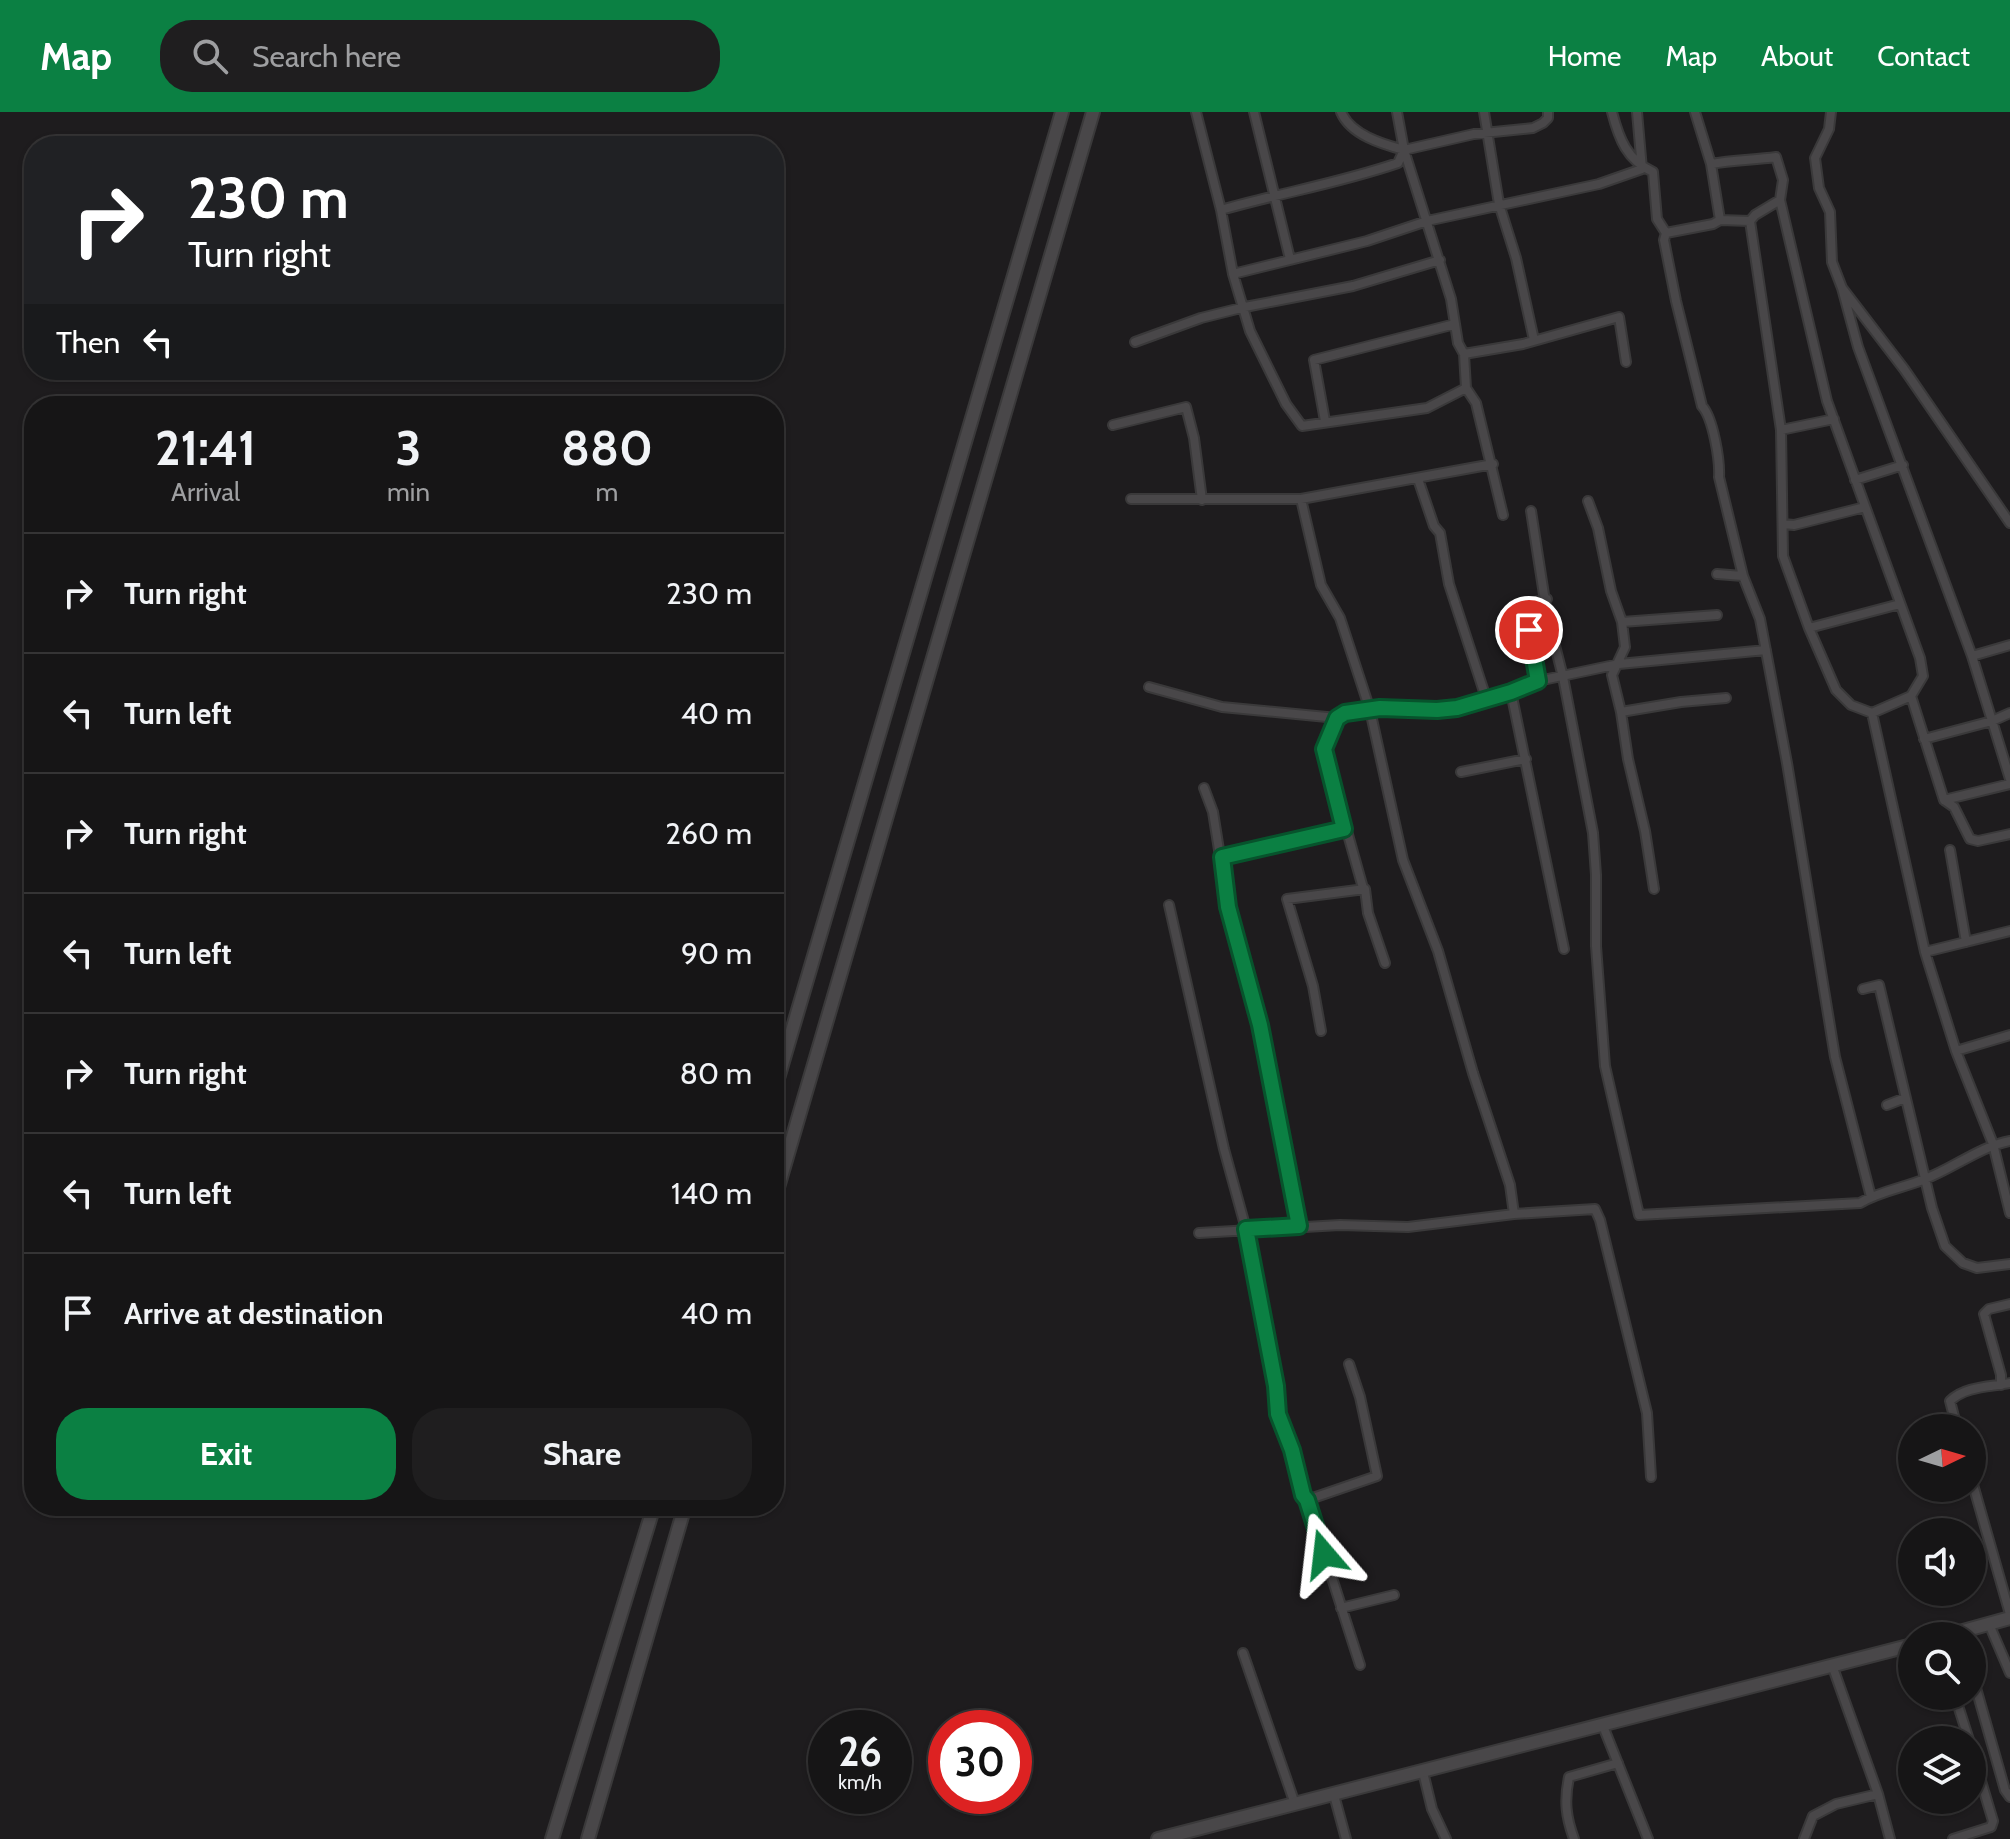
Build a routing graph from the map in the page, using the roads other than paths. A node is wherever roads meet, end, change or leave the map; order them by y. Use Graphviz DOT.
graph roads {
  1 [pos="1062,112"];
  2 [pos="1093,112"];
  3 [pos="1196,112"];
  4 [pos="1254,112"];
  5 [pos="1341,112"];
  6 [pos="1397,112"];
  7 [pos="1484,112"];
  8 [pos="1548,112"];
  9 [pos="1612,112"];
  10 [pos="1637,112"];
  11 [pos="1695,112"];
  12 [pos="1831,112"];
  13 [pos="1840,112"];
  14 [pos="1829,129"];
  15 [pos="1486,134"];
  16 [pos="1404,150"];
  17 [pos="1711,164"];
  18 [pos="1642,169"];
  19 [pos="1273,195"];
  20 [pos="1780,200"];
  21 [pos="1499,204"];
  22 [pos="1221,210"];
  23 [pos="1720,220"];
  24 [pos="1427,221"];
  25 [pos="1750,221"];
  26 [pos="1666,233"];
  27 [pos="1290,259"];
  28 [pos="1440,260"];
  29 [pos="1233,274"];
  30 [pos="1842,288"];
  31 [pos="1245,307"];
  32 [pos="1455,324"];
  33 [pos="1534,340"];
  34 [pos="1135,342"];
  35 [pos="1464,354"];
  36 [pos="1626,362"];
  37 [pos="1466,388"];
  38 [pos="1834,419"];
  39 [pos="1325,421"];
  40 [pos="1113,425"];
  41 [pos="1781,430"];
  42 [pos="1493,464"];
  43 [pos="1903,465"];
  44 [pos="1418,479"];
  45 [pos="1855,480"];
  46 [pos="1131,499"];
  47 [pos="1301,499"];
  48 [pos="1202,500"];
  49 [pos="1588,501"];
  50 [pos="1865,507"];
  51 [pos="1531,511"];
  52 [pos="1503,515"];
  53 [pos="2010,523"];
  54 [pos="1783,524"];
  55 [pos="1717,574"];
  56 [pos="1743,576"];
  57 [pos="1547,599"];
  58 [pos="1900,604"];
  59 [pos="1717,615"];
  60 [pos="1622,622"];
  61 [pos="1809,628"];
  62 [pos="2010,645"];
  63 [pos="1766,650"];
  64 [pos="1972,656"];
  65 [pos="1619,664"];
  66 [pos="1563,677"];
  67 [pos="1538,681"];
  68 [pos="1149,687"];
  69 [pos="1511,692"];
  70 [pos="1911,696"];
  71 [pos="1486,698"];
  72 [pos="1726,698"];
  73 [pos="1370,710"];
  74 [pos="1621,712"];
  75 [pos="1872,713"];
  76 [pos="2010,713"];
  77 [pos="1337,718"];
  78 [pos="1992,721"];
  79 [pos="1924,739"];
  80 [pos="1526,759"];
  81 [pos="1461,772"];
  82 [pos="2010,782"];
  83 [pos="1204,788"];
  84 [pos="1944,800"];
  85 [pos="1344,829"];
  86 [pos="2010,834"];
  87 [pos="1950,850"];
  88 [pos="1222,857"];
  89 [pos="1363,888"];
  90 [pos="1654,889"];
  91 [pos="1169,905"];
  92 [pos="2010,931"];
  93 [pos="1966,942"];
  94 [pos="1564,949"];
  95 [pos="1925,952"];
  96 [pos="1385,963"];
  97 [pos="1863,989"];
  98 [pos="1321,1031"];
  99 [pos="2010,1035"];
  100 [pos="1956,1051"];
  101 [pos="784,1058"];
  102 [pos="1905,1098"];
  103 [pos="1887,1105"];
  104 [pos="2010,1141"];
  105 [pos="1993,1144"];
  106 [pos="784,1167"];
  107 [pos="1925,1179"];
  108 [pos="1871,1197"];
  109 [pos="2010,1213"];
  110 [pos="1514,1214"];
  111 [pos="1299,1226"];
  112 [pos="1246,1229"];
  113 [pos="1199,1233"];
  114 [pos="2010,1264"];
  115 [pos="2010,1304"];
  116 [pos="1349,1364"];
  117 [pos="2005,1384"];
  118 [pos="1953,1414"];
  119 [pos="1651,1477"];
  120 [pos="1307,1500"];
  121 [pos="1978,1502"];
  122 [pos="651,1516"];
  123 [pos="682,1516"];
  124 [pos="1394,1595"];
  125 [pos="1341,1608"];
  126 [pos="2010,1619"];
  127 [pos="1992,1623"];
  128 [pos="1986,1625"];
  129 [pos="1898,1648"];
  130 [pos="1243,1653"];
  131 [pos="1360,1665"];
  132 [pos="1832,1665"];
  133 [pos="2010,1673"];
  134 [pos="1982,1710"];
  135 [pos="1603,1726"];
  136 [pos="1618,1763"];
  137 [pos="1423,1772"];
  138 [pos="1878,1794"];
  139 [pos="1334,1795"];
  140 [pos="2010,1797"];
  141 [pos="1986,1798"];
  142 [pos="1295,1804"];
  143 [pos="1974,1836"];
  144 [pos="552,1839"];
  145 [pos="588,1839"];
  146 [pos="1158,1839"];
  147 [pos="1346,1839"];
  148 [pos="1446,1839"];
  149 [pos="1574,1839"];
  150 [pos="1648,1839"];
  151 [pos="1804,1839"];
  152 [pos="1890,1839"];
  153 [pos="1953,1839"];
  1 -- 101 [label="street"];
  2 -- 106 [label="street"];
  3 -- 22 [label="street"];
  4 -- 19 [label="street"];
  5 -- 16 [label="street"];
  6 -- 16 [label="street"];
  7 -- 15 [label="street"];
  8 -- 15 [label="street"];
  9 -- 18 [label="street"];
  10 -- 18 [label="street"];
  11 -- 17 [label="street"];
  12 -- 14 [label="street"];
  13 -- 14 [label="street"];
  14 -- 30 [label="street"];
  15 -- 16 [label="street"];
  15 -- 21 [label="street"];
  16 -- 19 [label="street"];
  16 -- 24 [label="street"];
  17 -- 20 [label="street"];
  17 -- 23 [label="street"];
  18 -- 21 [label="street"];
  18 -- 26 [label="street"];
  19 -- 22 [label="street"];
  19 -- 27 [label="street"];
  20 -- 25 [label="street"];
  20 -- 38 [label="street"];
  21 -- 24 [label="street"];
  21 -- 33 [label="street"];
  22 -- 29 [label="street"];
  23 -- 25 [label="street"];
  23 -- 26 [label="street"];
  24 -- 27 [label="street"];
  24 -- 28 [label="street"];
  25 -- 41 [label="street"];
  26 -- 56 [label="street"];
  27 -- 29 [label="street"];
  28 -- 31 [label="street"];
  28 -- 32 [label="street"];
  29 -- 31 [label="street"];
  30 -- 43 [label="street"];
  30 -- 53 [label="street"];
  31 -- 34 [label="street"];
  31 -- 39 [label="street"];
  32 -- 35 [label="street"];
  32 -- 39 [label="street"];
  33 -- 35 [label="street"];
  33 -- 36 [label="street"];
  35 -- 37 [label="street"];
  37 -- 39 [label="street"];
  37 -- 42 [label="street"];
  38 -- 41 [label="street"];
  38 -- 45 [label="street"];
  40 -- 48 [label="street"];
  41 -- 54 [label="street"];
  42 -- 44 [label="street"];
  42 -- 52 [label="street"];
  43 -- 45 [label="street"];
  43 -- 64 [label="street"];
  44 -- 47 [label="street"];
  44 -- 71 [label="street"];
  45 -- 50 [label="street"];
  46 -- 48 [label="street"];
  47 -- 48 [label="street"];
  47 -- 73 [label="street"];
  49 -- 60 [label="street"];
  50 -- 54 [label="street"];
  50 -- 58 [label="street"];
  51 -- 57 [label="street"];
  54 -- 61 [label="street"];
  55 -- 56 [label="street"];
  56 -- 63 [label="street"];
  57 -- 66 [label="street"];
  57 -- 67 [label="street"];
  58 -- 61 [label="street"];
  58 -- 70 [label="street"];
  59 -- 60 [label="street"];
  60 -- 65 [label="street"];
  61 -- 75 [label="street"];
  62 -- 64 [label="street"];
  63 -- 65 [label="street"];
  63 -- 108 [label="street"];
  64 -- 78 [label="street"];
  65 -- 66 [label="street"];
  65 -- 74 [label="street"];
  66 -- 67 [label="street"];
  66 -- 108 [label="street"];
  67 -- 69 [label="street"];
  68 -- 77 [label="street"];
  69 -- 71 [label="street"];
  69 -- 80 [label="street"];
  70 -- 75 [label="street"];
  70 -- 79 [label="street"];
  71 -- 73 [label="street"];
  72 -- 74 [label="street"];
  73 -- 77 [label="street"];
  73 -- 110 [label="street"];
  74 -- 90 [label="street"];
  75 -- 95 [label="street"];
  76 -- 78 [label="street"];
  77 -- 85 [label="street"];
  78 -- 79 [label="street"];
  78 -- 82 [label="street"];
  79 -- 84 [label="street"];
  80 -- 81 [label="street"];
  80 -- 94 [label="street"];
  82 -- 84 [label="street"];
  83 -- 88 [label="street"];
  84 -- 86 [label="street"];
  85 -- 88 [label="street"];
  85 -- 89 [label="street"];
  87 -- 93 [label="street"];
  88 -- 111 [label="street"];
  89 -- 96 [label="street"];
  89 -- 98 [label="street"];
  91 -- 112 [label="street"];
  92 -- 93 [label="street"];
  93 -- 95 [label="street"];
  95 -- 100 [label="street"];
  97 -- 102 [label="street"];
  99 -- 100 [label="street"];
  100 -- 105 [label="street"];
  102 -- 103 [label="street"];
  102 -- 107 [label="street"];
  104 -- 105 [label="street"];
  105 -- 107 [label="street"];
  105 -- 109 [label="street"];
  107 -- 108 [label="street"];
  107 -- 114 [label="street"];
  110 -- 111 [label="street"];
  110 -- 119 [label="street"];
  111 -- 112 [label="street"];
  112 -- 113 [label="street"];
  112 -- 120 [label="street"];
  115 -- 117 [label="street"];
  116 -- 120 [label="street"];
  117 -- 118 [label="street"];
  120 -- 125 [label="street"];
  121 -- 126 [label="street"];
  122 -- 144 [label="street"];
  123 -- 145 [label="street"];
  124 -- 125 [label="street"];
  125 -- 131 [label="street"];
  126 -- 127 [label="street"];
  127 -- 128 [label="street"];
  127 -- 133 [label="street"];
  129 -- 132 [label="street"];
  130 -- 142 [label="street"];
  132 -- 135 [label="street"];
  132 -- 138 [label="street"];
  134 -- 140 [label="street"];
  135 -- 136 [label="street"];
  135 -- 137 [label="street"];
  136 -- 149 [label="street"];
  136 -- 150 [label="street"];
  137 -- 139 [label="street"];
  137 -- 148 [label="street"];
  138 -- 151 [label="street"];
  138 -- 152 [label="street"];
  139 -- 142 [label="street"];
  139 -- 147 [label="street"];
  141 -- 143 [label="street"];
  142 -- 146 [label="street"];
  143 -- 153 [label="street"];
}
